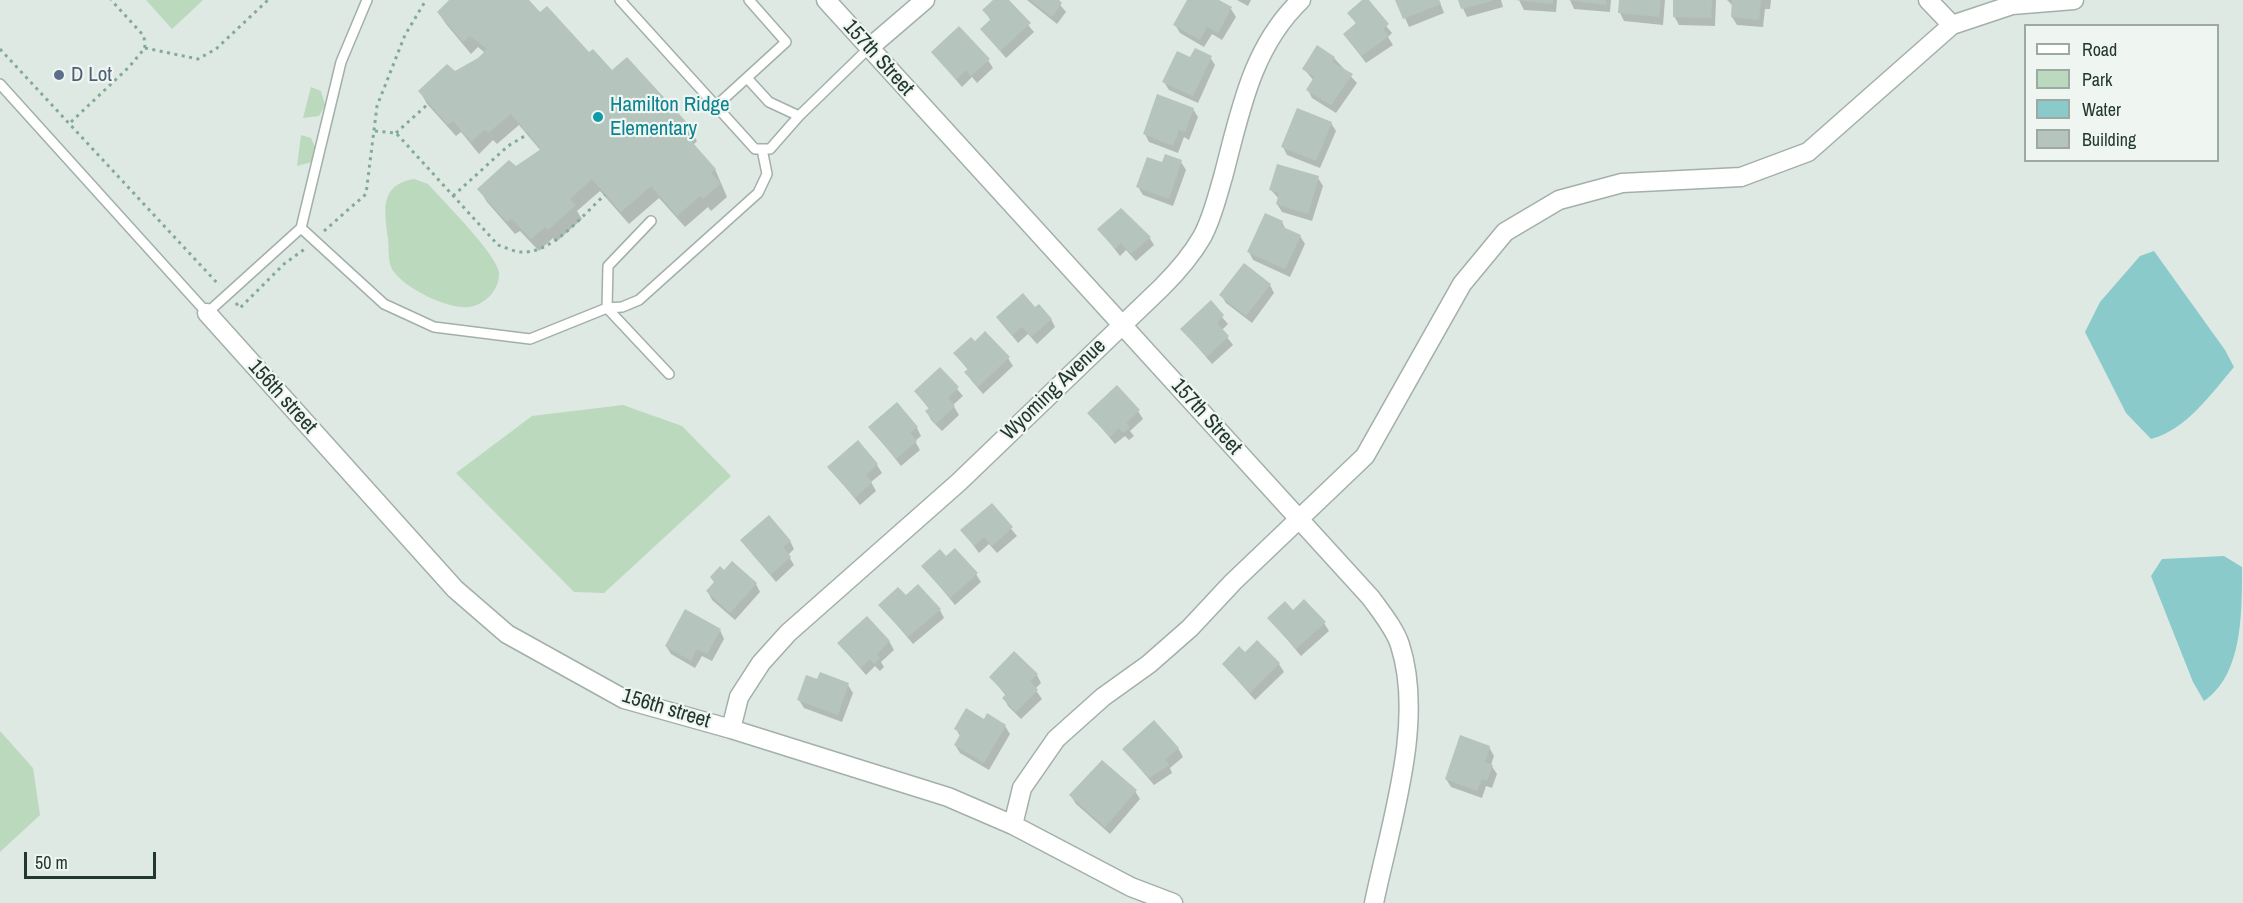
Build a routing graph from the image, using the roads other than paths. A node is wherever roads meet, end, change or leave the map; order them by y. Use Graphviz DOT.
graph roads {
  1 [pos="367,0"];
  2 [pos="620,0"];
  3 [pos="749,0"];
  4 [pos="826,0"];
  5 [pos="925,0"];
  6 [pos="1301,0"];
  7 [pos="1928,0"];
  8 [pos="2074,0"];
  9 [pos="1952,25"];
  10 [pos="869,48"];
  11 [pos="747,78"];
  12 [pos="0,84"];
  13 [pos="716,106"];
  14 [pos="799,116"];
  15 [pos="762,149"];
  16 [pos="651,221"];
  17 [pos="301,228"];
  18 [pos="608,308"];
  19 [pos="207,313"];
  20 [pos="1122,324"];
  21 [pos="669,374"];
  22 [pos="1299,521"];
  23 [pos="731,729"];
  24 [pos="1013,825"];
  25 [pos="1173,903"];
  26 [pos="1374,903"];
  1 -- 17 [label="lane"];
  2 -- 13 [label="lane"];
  3 -- 11 [label="lane"];
  4 -- 10 [label="street, 157th Street"];
  5 -- 10 [label="street"];
  6 -- 20 [label="street, Wyoming Avenue"];
  7 -- 9 [label="street"];
  8 -- 9 [label="street"];
  9 -- 22 [label="street"];
  10 -- 14 [label="lane"];
  10 -- 20 [label="street, 157th Street"];
  11 -- 13 [label="lane"];
  11 -- 14 [label="lane"];
  12 -- 19 [label="lane"];
  13 -- 15 [label="lane"];
  14 -- 15 [label="lane"];
  15 -- 18 [label="lane"];
  16 -- 18 [label="lane"];
  17 -- 18 [label="lane"];
  17 -- 19 [label="lane"];
  18 -- 21 [label="lane"];
  19 -- 23 [label="street, 156th street"];
  20 -- 22 [label="street, 157th Street"];
  20 -- 23 [label="street, Wyoming Avenue"];
  22 -- 24 [label="street"];
  22 -- 26 [label="street, 157th Street"];
  23 -- 24 [label="street, 156th street"];
  24 -- 25 [label="street, 156th street"];
}
